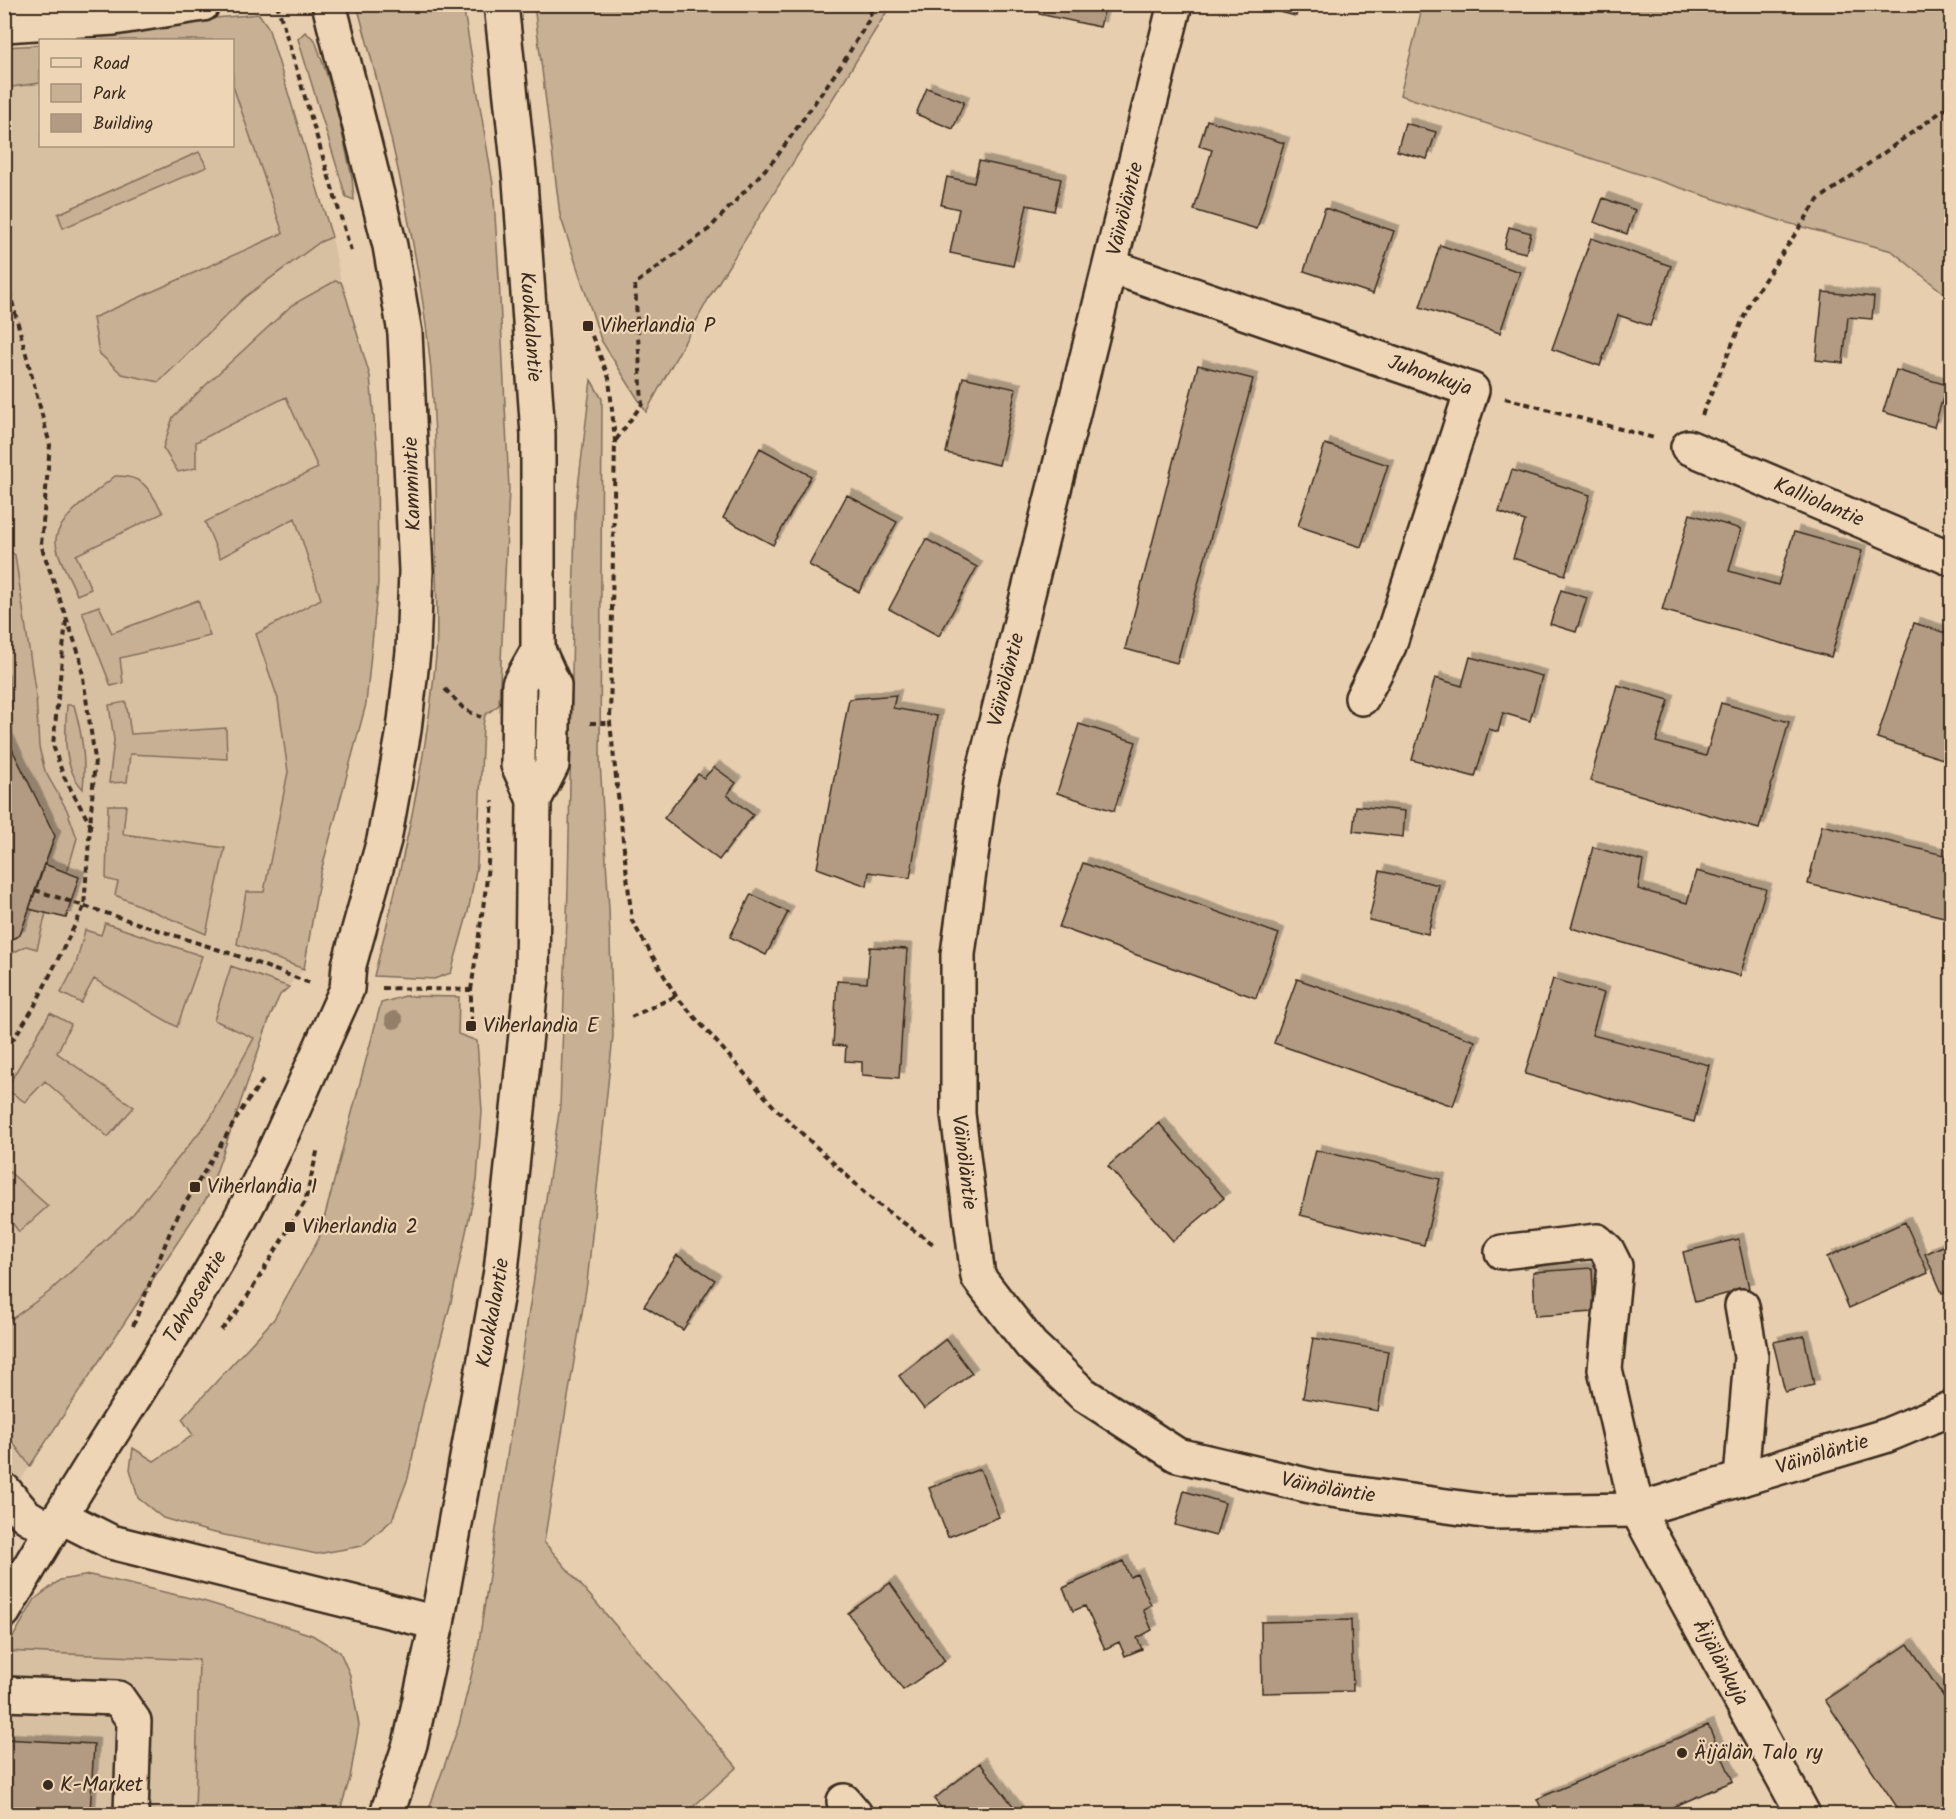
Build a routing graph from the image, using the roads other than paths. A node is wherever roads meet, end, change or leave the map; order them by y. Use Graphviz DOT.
graph roads {
  1 [pos="203,4"];
  2 [pos="329,4"];
  3 [pos="501,4"];
  4 [pos="1175,4"];
  5 [pos="4,26"];
  6 [pos="1112,267"];
  7 [pos="1688,447"];
  8 [pos="1952,559"];
  9 [pos="1362,698"];
  10 [pos="338,980"];
  11 [pos="1502,1252"];
  12 [pos="1742,1306"];
  13 [pos="1952,1408"];
  14 [pos="1741,1479"];
  15 [pos="4,1490"];
  16 [pos="1637,1510"];
  17 [pos="55,1523"];
  18 [pos="4,1611"];
  19 [pos="437,1623"];
  20 [pos="4,1694"];
  21 [pos="131,1815"];
  22 [pos="387,1815"];
  23 [pos="1803,1815"];
  1 -- 5 [label="street"];
  2 -- 10 [label="street, Kammintie"];
  3 -- 19 [label="street, Kuokkalantie"];
  4 -- 6 [label="street, Väinöläntie"];
  6 -- 9 [label="street, Juhonkuja"];
  6 -- 16 [label="street, Väinöläntie"];
  7 -- 8 [label="street, Kalliolantie"];
  10 -- 17 [label="street, Tahvosentie"];
  11 -- 16 [label="street, Äijälänkuja"];
  12 -- 14 [label="street"];
  13 -- 14 [label="street, Väinöläntie"];
  14 -- 16 [label="street, Väinöläntie"];
  15 -- 17 [label="street"];
  16 -- 23 [label="street, Äijälänkuja"];
  17 -- 18 [label="street, Tahvosentie"];
  17 -- 19 [label="street"];
  19 -- 22 [label="street, Kuokkalantie"];
  20 -- 21 [label="street"];
}
